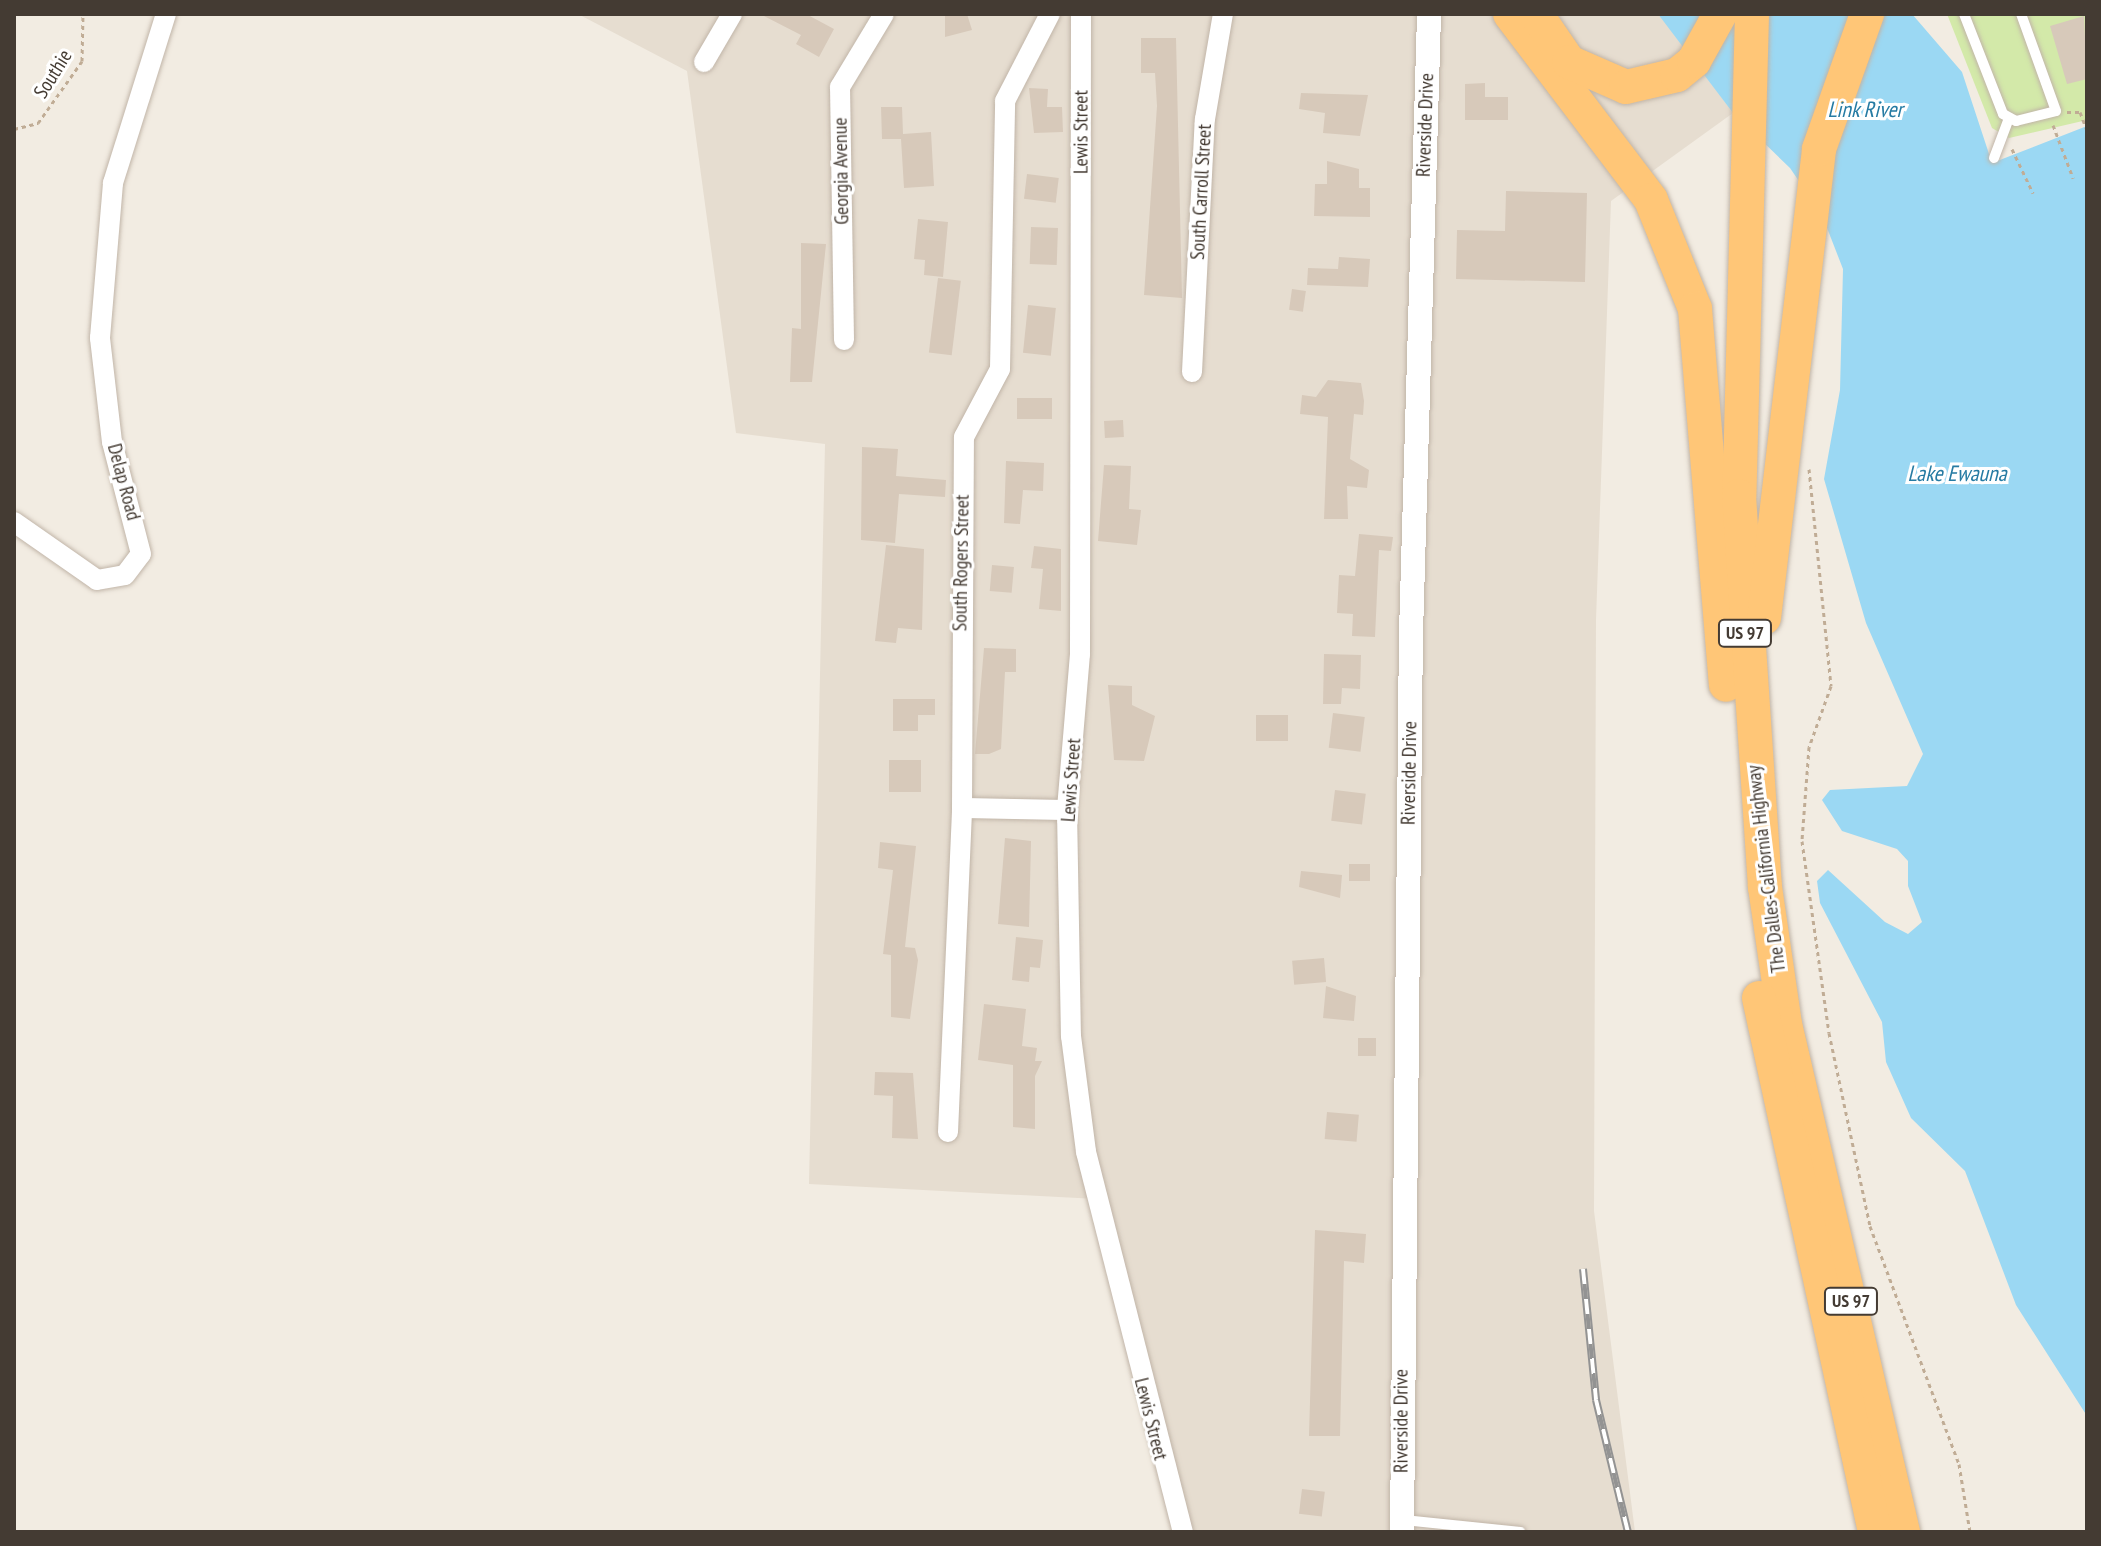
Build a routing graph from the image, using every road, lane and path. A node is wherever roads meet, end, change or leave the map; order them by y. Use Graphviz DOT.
graph roads {
  1 [pos="83,14"];
  2 [pos="166,14"];
  3 [pos="732,14"];
  4 [pos="884,14"];
  5 [pos="1050,14"];
  6 [pos="1081,14"];
  7 [pos="1223,14"];
  8 [pos="1429,14"];
  9 [pos="1510,14"];
  10 [pos="1536,14"];
  11 [pos="1720,14"];
  12 [pos="1752,14"];
  13 [pos="1867,14"];
  14 [pos="1964,14"];
  15 [pos="2021,14"];
  16 [pos="704,62"];
  17 [pos="2052,112"];
  18 [pos="2009,118"];
  19 [pos="14,129"];
  20 [pos="2087,130"];
  21 [pos="2013,150"];
  22 [pos="1994,158"];
  23 [pos="2073,178"];
  24 [pos="1743,193"];
  25 [pos="2033,193"];
  26 [pos="844,340"];
  27 [pos="1192,372"];
  28 [pos="1808,461"];
  29 [pos="14,522"];
  30 [pos="1726,685"];
  31 [pos="962,808"];
  32 [pos="1067,810"];
  33 [pos="1799,1069"];
  34 [pos="948,1132"];
  35 [pos="1402,1526"];
  36 [pos="1183,1532"];
  37 [pos="1520,1532"];
  38 [pos="1875,1532"];
  39 [pos="1903,1532"];
  40 [pos="1970,1532"];
  1 -- 19 [label="path, Southie"];
  2 -- 29 [label="street, Delap Road"];
  3 -- 16 [label="street"];
  4 -- 26 [label="street, Georgia Avenue"];
  5 -- 31 [label="street, South Rogers Street"];
  6 -- 32 [label="street, Lewis Street"];
  7 -- 27 [label="street, South Carroll Street"];
  8 -- 35 [label="street, Riverside Drive"];
  9 -- 30 [label="highway"];
  10 -- 11 [label="highway"];
  12 -- 24 [label="highway, The Dalles-California Highway / US 97"];
  13 -- 33 [label="highway"];
  14 -- 18 [label="lane"];
  15 -- 17 [label="lane"];
  17 -- 18 [label="lane"];
  17 -- 20 [label="path"];
  17 -- 23 [label="path"];
  18 -- 22 [label="lane"];
  21 -- 25 [label="path"];
  24 -- 30 [label="highway, The Dalles-California Highway / US 97"];
  24 -- 33 [label="highway, The Dalles-California Highway / US 97"];
  28 -- 40 [label="path"];
  30 -- 38 [label="highway, The Dalles-California Highway / US 97"];
  31 -- 32 [label="street"];
  31 -- 34 [label="street, South Rogers Street"];
  32 -- 36 [label="street, Lewis Street"];
  33 -- 39 [label="highway, The Dalles-California Highway / US 97"];
  35 -- 37 [label="lane"];
}
